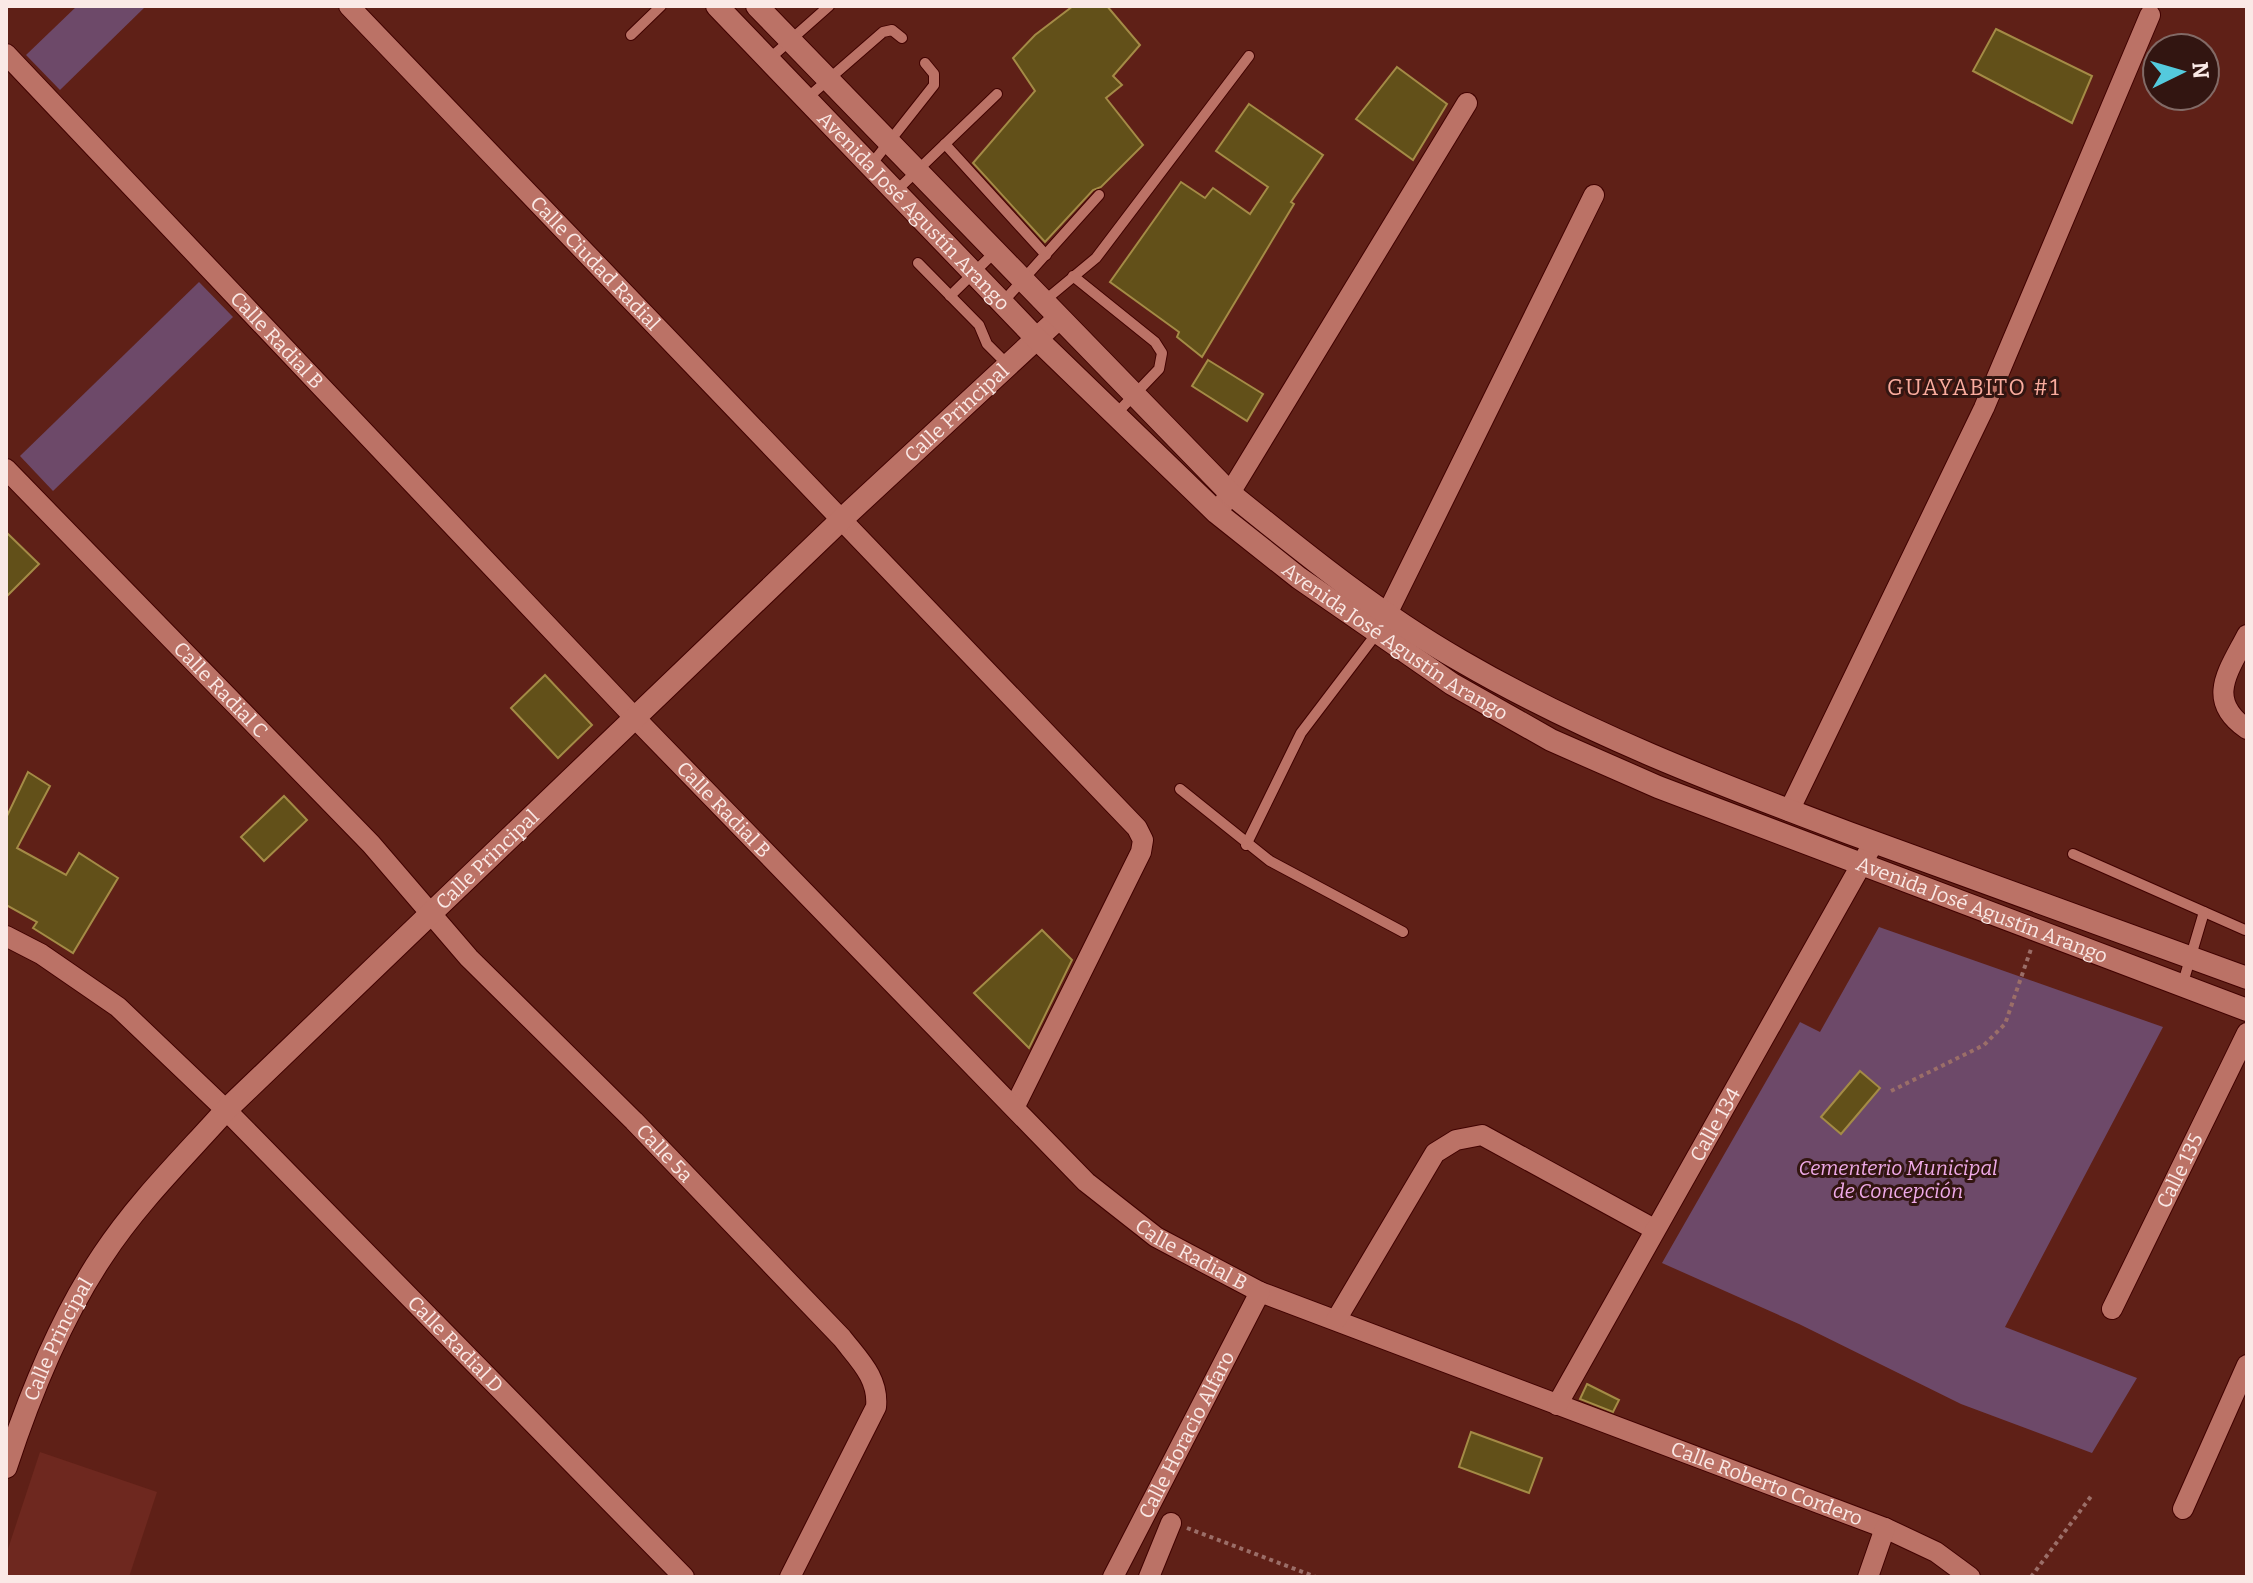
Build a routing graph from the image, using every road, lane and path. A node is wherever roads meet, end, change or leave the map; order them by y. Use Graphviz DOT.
graph roads {
  1 [pos="349,6"];
  2 [pos="661,6"];
  3 [pos="717,6"];
  4 [pos="757,6"];
  5 [pos="829,6"];
  6 [pos="2150,15"];
  7 [pos="631,35"];
  8 [pos="902,38"];
  9 [pos="790,40"];
  10 [pos="6,54"];
  11 [pos="1249,56"];
  12 [pos="768,60"];
  13 [pos="925,63"];
  14 [pos="828,79"];
  15 [pos="997,94"];
  16 [pos="806,99"];
  17 [pos="1467,103"];
  18 [pos="888,142"];
  19 [pos="945,144"];
  20 [pos="870,166"];
  21 [pos="917,171"];
  22 [pos="895,192"];
  23 [pos="1099,195"];
  24 [pos="1594,195"];
  25 [pos="995,252"];
  26 [pos="1046,255"];
  27 [pos="918,263"];
  28 [pos="973,273"];
  29 [pos="1073,276"];
  30 [pos="1023,281"];
  31 [pos="950,296"];
  32 [pos="1043,302"];
  33 [pos="1002,303"];
  34 [pos="1059,318"];
  35 [pos="1037,339"];
  36 [pos="1008,366"];
  37 [pos="1135,395"];
  38 [pos="1115,415"];
  39 [pos="6,469"];
  40 [pos="1231,494"];
  41 [pos="1217,513"];
  42 [pos="841,520"];
  43 [pos="1383,622"];
  44 [pos="2247,635"];
  45 [pos="636,719"];
  46 [pos="2247,729"];
  47 [pos="1180,789"];
  48 [pos="1789,811"];
  49 [pos="1874,842"];
  50 [pos="1246,845"];
  51 [pos="2073,854"];
  52 [pos="1858,865"];
  53 [pos="2204,912"];
  54 [pos="431,913"];
  55 [pos="2245,930"];
  56 [pos="1403,932"];
  57 [pos="2037,932"];
  58 [pos="6,936"];
  59 [pos="2190,957"];
  60 [pos="2247,978"];
  61 [pos="2182,986"];
  62 [pos="2247,1010"];
  63 [pos="2247,1033"];
  64 [pos="1891,1091"];
  65 [pos="1015,1106"];
  66 [pos="226,1110"];
  67 [pos="1654,1229"];
  68 [pos="1260,1292"];
  69 [pos="2112,1309"];
  70 [pos="1336,1320"];
  71 [pos="2247,1365"];
  72 [pos="1557,1405"];
  73 [pos="6,1467"];
  74 [pos="2092,1495"];
  75 [pos="2183,1509"];
  76 [pos="1171,1523"];
  77 [pos="1885,1528"];
  78 [pos="1135,1535"];
  79 [pos="1161,1547"];
  80 [pos="684,1577"];
  81 [pos="790,1577"];
  82 [pos="1113,1577"];
  83 [pos="1149,1577"];
  84 [pos="1316,1577"];
  85 [pos="1868,1577"];
  86 [pos="1970,1577"];
  87 [pos="2031,1577"];
  1 -- 42 [label="street, Calle Ciudad Radial"];
  2 -- 7 [label="lane"];
  3 -- 12 [label="main road, Avenida José Agustín Arango"];
  4 -- 9 [label="main road, Avenida José Agustín Arango"];
  5 -- 9 [label="lane"];
  6 -- 48 [label="street"];
  8 -- 14 [label="lane"];
  9 -- 12 [label="lane"];
  9 -- 14 [label="main road, Avenida José Agustín Arango"];
  10 -- 45 [label="street, Calle Radial B"];
  11 -- 29 [label="lane"];
  12 -- 16 [label="main road, Avenida José Agustín Arango"];
  13 -- 18 [label="lane"];
  14 -- 16 [label="lane"];
  14 -- 18 [label="main road, Avenida José Agustín Arango"];
  15 -- 19 [label="lane"];
  16 -- 20 [label="main road, Avenida José Agustín Arango"];
  17 -- 40 [label="street"];
  18 -- 20 [label="lane"];
  18 -- 21 [label="main road, Avenida José Agustín Arango"];
  19 -- 21 [label="lane"];
  19 -- 26 [label="lane"];
  20 -- 22 [label="main road, Avenida José Agustín Arango"];
  21 -- 22 [label="lane"];
  21 -- 25 [label="main road, Avenida José Agustín Arango"];
  22 -- 28 [label="main road, Avenida José Agustín Arango"];
  23 -- 26 [label="lane"];
  24 -- 43 [label="street"];
  25 -- 28 [label="lane"];
  25 -- 30 [label="main road, Avenida José Agustín Arango"];
  26 -- 30 [label="lane"];
  27 -- 31 [label="lane"];
  28 -- 31 [label="lane"];
  28 -- 33 [label="main road, Avenida José Agustín Arango"];
  29 -- 32 [label="lane"];
  29 -- 37 [label="lane"];
  30 -- 32 [label="main road, Avenida José Agustín Arango"];
  30 -- 33 [label="lane"];
  31 -- 36 [label="lane"];
  32 -- 34 [label="main road, Avenida José Agustín Arango"];
  33 -- 35 [label="main road, Avenida José Agustín Arango"];
  34 -- 35 [label="main road, Calle Principal"];
  34 -- 37 [label="main road, Avenida José Agustín Arango"];
  35 -- 36 [label="main road, Calle Principal"];
  35 -- 38 [label="main road, Avenida José Agustín Arango"];
  36 -- 42 [label="main road, Calle Principal"];
  37 -- 38 [label="lane"];
  37 -- 40 [label="main road, Avenida José Agustín Arango"];
  38 -- 41 [label="main road, Avenida José Agustín Arango"];
  39 -- 54 [label="street, Calle Radial C"];
  40 -- 41 [label="street"];
  40 -- 43 [label="main road, Avenida José Agustín Arango"];
  41 -- 43 [label="main road, Avenida José Agustín Arango"];
  42 -- 45 [label="main road, Calle Principal"];
  42 -- 65 [label="street, Calle Ciudad Radial"];
  43 -- 48 [label="main road, Avenida José Agustín Arango"];
  43 -- 50 [label="lane"];
  43 -- 52 [label="main road, Avenida José Agustín Arango"];
  44 -- 46 [label="street"];
  45 -- 54 [label="main road, Calle Principal"];
  45 -- 65 [label="street, Calle Radial B"];
  47 -- 50 [label="lane"];
  48 -- 49 [label="main road, Avenida José Agustín Arango"];
  49 -- 52 [label="street, Calle 134"];
  49 -- 59 [label="main road, Avenida José Agustín Arango"];
  50 -- 56 [label="lane"];
  51 -- 53 [label="lane"];
  52 -- 57 [label="main road, Avenida José Agustín Arango"];
  52 -- 67 [label="street, Calle 134"];
  53 -- 55 [label="lane"];
  53 -- 59 [label="lane"];
  54 -- 66 [label="main road, Calle Principal"];
  54 -- 81 [label="street, Calle 5a"];
  57 -- 61 [label="main road, Avenida José Agustín Arango"];
  57 -- 64 [label="path"];
  58 -- 66 [label="street, Calle Radial D"];
  59 -- 60 [label="main road, Avenida José Agustín Arango"];
  59 -- 61 [label="lane"];
  61 -- 62 [label="main road, Avenida José Agustín Arango"];
  63 -- 69 [label="street, Calle 135"];
  65 -- 68 [label="street, Calle Radial B"];
  66 -- 73 [label="main road, Calle Principal"];
  66 -- 80 [label="street, Calle Radial D"];
  67 -- 70 [label="street"];
  67 -- 72 [label="street, Calle 134"];
  68 -- 70 [label="street, Calle Radial B"];
  68 -- 78 [label="street, Calle Horacio Alfaro"];
  70 -- 72 [label="street, Calle Radial B"];
  71 -- 75 [label="street"];
  72 -- 77 [label="street, Calle Roberto Cordero"];
  74 -- 87 [label="path"];
  76 -- 79 [label="street"];
  76 -- 84 [label="path"];
  77 -- 85 [label="street"];
  77 -- 86 [label="street, Calle Roberto Cordero"];
  78 -- 79 [label="street"];
  78 -- 82 [label="street, Calle Horacio Alfaro"];
  79 -- 83 [label="street"];
}
